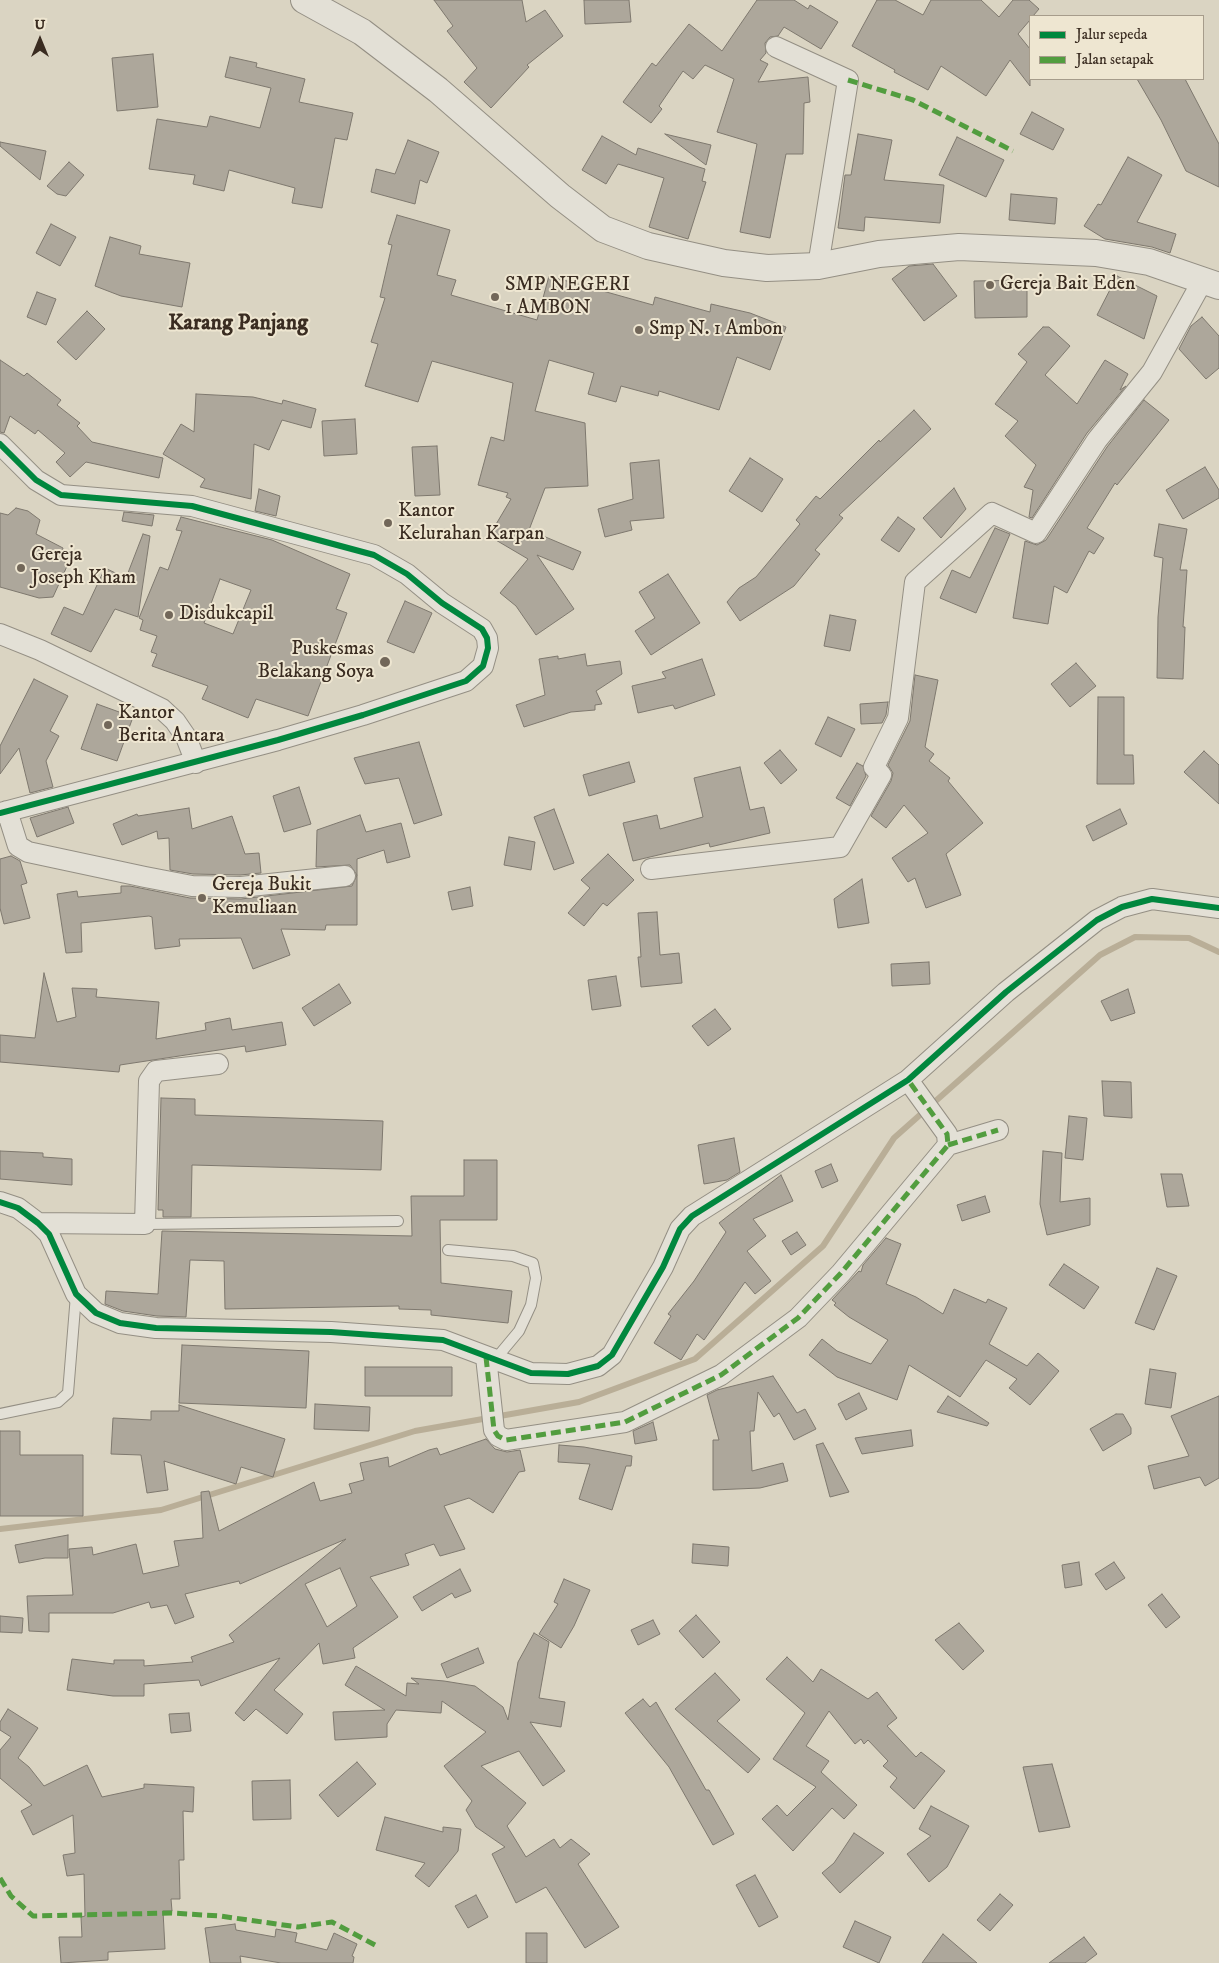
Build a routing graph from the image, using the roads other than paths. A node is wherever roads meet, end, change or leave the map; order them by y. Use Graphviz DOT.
graph roads {
  1 [pos="304,0"];
  2 [pos="776,47"];
  3 [pos="818,266"];
  4 [pos="1211,283"];
  5 [pos="0,444"];
  6 [pos="0,634"];
  7 [pos="196,763"];
  8 [pos="4,812"];
  9 [pos="651,868"];
  10 [pos="345,876"];
  11 [pos="1219,908"];
  12 [pos="218,1064"];
  13 [pos="913,1087"];
  14 [pos="998,1130"];
  15 [pos="946,1138"];
  16 [pos="0,1202"];
  17 [pos="398,1221"];
  18 [pos="38,1223"];
  19 [pos="145,1224"];
  20 [pos="448,1250"];
  21 [pos="76,1294"];
  22 [pos="490,1359"];
  23 [pos="0,1414"];
  1 -- 3 [label="street"];
  2 -- 3 [label="street"];
  3 -- 4 [label="street"];
  4 -- 9 [label="street"];
  5 -- 7 [label="street"];
  6 -- 7 [label="street"];
  7 -- 8 [label="street"];
  8 -- 10 [label="street"];
  11 -- 13 [label="street"];
  12 -- 19 [label="street"];
  13 -- 15 [label="street"];
  13 -- 22 [label="street"];
  14 -- 15 [label="street"];
  15 -- 22 [label="street"];
  16 -- 18 [label="street"];
  17 -- 19 [label="lane"];
  18 -- 19 [label="street"];
  18 -- 21 [label="street"];
  20 -- 22 [label="lane"];
  21 -- 22 [label="street"];
  21 -- 23 [label="lane"];
}
